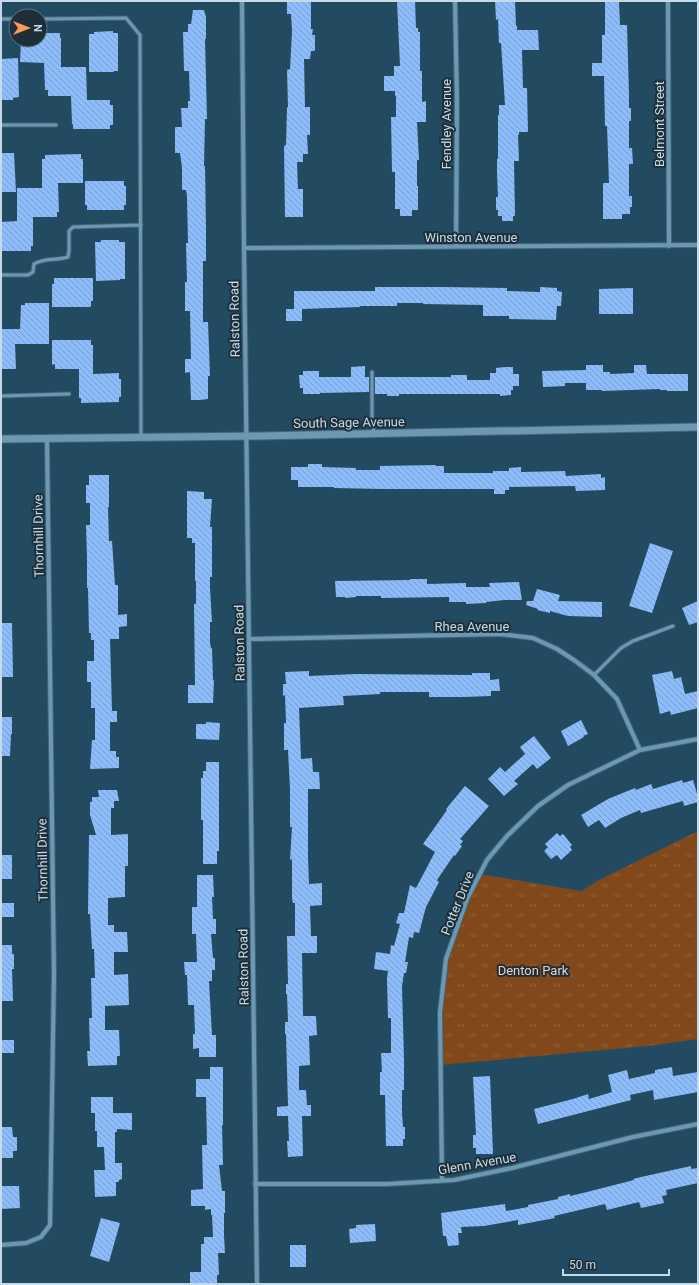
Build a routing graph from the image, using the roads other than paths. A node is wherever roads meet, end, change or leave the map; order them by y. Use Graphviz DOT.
graph roads {
  1 [pos="242,1"];
  2 [pos="455,1"];
  3 [pos="668,1"];
  4 [pos="48,19"];
  5 [pos="1,125"];
  6 [pos="56,125"];
  7 [pos="140,225"];
  8 [pos="698,245"];
  9 [pos="669,246"];
  10 [pos="456,247"];
  11 [pos="244,248"];
  12 [pos="1,275"];
  13 [pos="372,372"];
  14 [pos="68,394"];
  15 [pos="1,396"];
  16 [pos="698,427"];
  17 [pos="374,434"];
  18 [pos="246,436"];
  19 [pos="141,438"];
  20 [pos="1,439"];
  21 [pos="47,439"];
  22 [pos="673,626"];
  23 [pos="249,639"];
  24 [pos="594,675"];
  25 [pos="698,739"];
  26 [pos="640,750"];
  27 [pos="698,1124"];
  28 [pos="442,1180"];
  29 [pos="255,1184"];
  30 [pos="1,1245"];
  31 [pos="257,1284"];
  1 -- 11 [label="street, Ralston Road"];
  2 -- 10 [label="street, Fendley Avenue"];
  3 -- 9 [label="street, Belmont Street"];
  4 -- 7 [label="lane"];
  5 -- 6 [label="lane"];
  7 -- 12 [label="lane"];
  7 -- 19 [label="lane"];
  8 -- 9 [label="street, Winston Avenue"];
  9 -- 10 [label="street, Winston Avenue"];
  10 -- 11 [label="street, Winston Avenue"];
  11 -- 18 [label="street, Ralston Road"];
  13 -- 17 [label="lane"];
  14 -- 15 [label="lane"];
  16 -- 17 [label="street, South Sage Avenue"];
  17 -- 18 [label="street, South Sage Avenue"];
  18 -- 19 [label="street, South Sage Avenue"];
  18 -- 23 [label="street, Ralston Road"];
  19 -- 21 [label="street, South Sage Avenue"];
  20 -- 21 [label="street, South Sage Avenue"];
  21 -- 30 [label="street, Thornhill Drive"];
  22 -- 24 [label="lane"];
  23 -- 24 [label="street, Rhea Avenue"];
  23 -- 29 [label="street, Ralston Road"];
  24 -- 26 [label="street, Rhea Avenue"];
  25 -- 26 [label="street, Potter Drive"];
  26 -- 28 [label="street, Potter Drive"];
  27 -- 28 [label="street, Glenn Avenue"];
  28 -- 29 [label="street, Glenn Avenue"];
  29 -- 31 [label="street, Ralston Road"];
}
